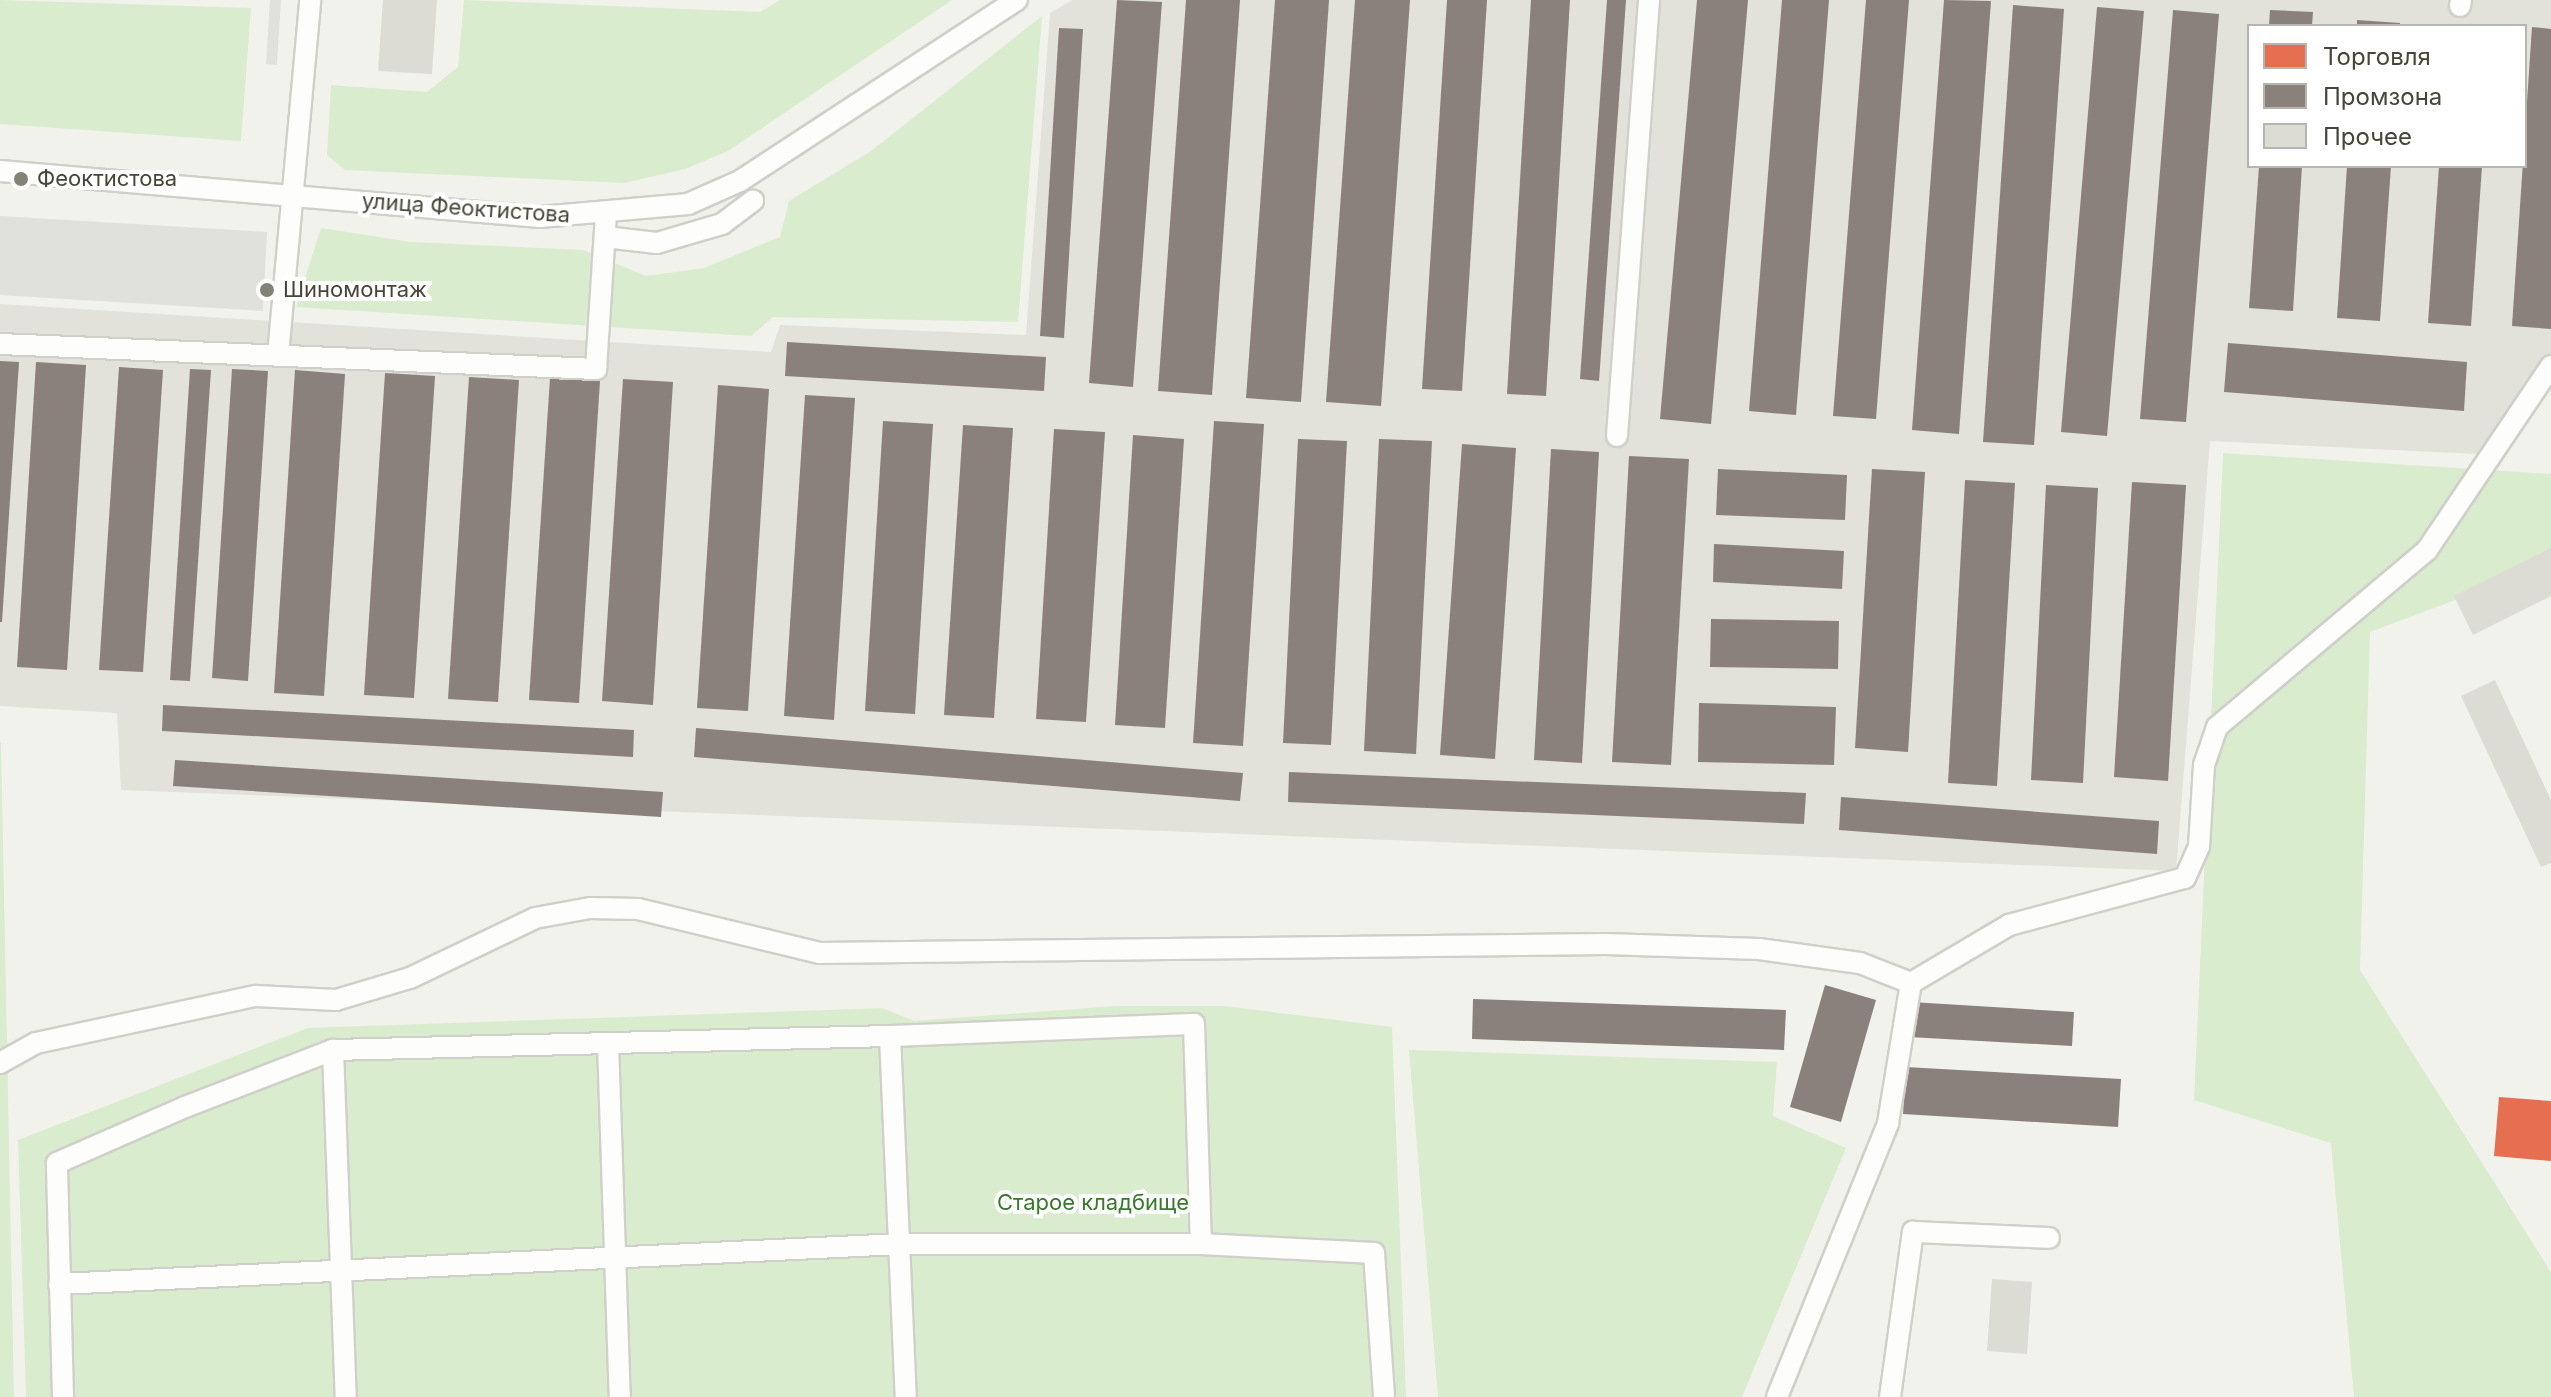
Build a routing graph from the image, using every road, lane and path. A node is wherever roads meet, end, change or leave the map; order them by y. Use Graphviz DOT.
graph roads {
  1 [pos="310,0"];
  2 [pos="1017,0"];
  3 [pos="1649,0"];
  4 [pos="0,171"];
  5 [pos="293,195"];
  6 [pos="753,201"];
  7 [pos="606,215"];
  8 [pos="605,237"];
  9 [pos="0,344"];
  10 [pos="278,355"];
  11 [pos="2551,366"];
  12 [pos="1617,436"];
  13 [pos="1911,983"];
  14 [pos="890,1036"];
  15 [pos="608,1043"];
  16 [pos="333,1050"];
  17 [pos="0,1063"];
  18 [pos="2049,1238"];
  19 [pos="900,1244"];
  20 [pos="1201,1244"];
  21 [pos="615,1258"];
  22 [pos="342,1273"];
  23 [pos="59,1284"];
  24 [pos="63,1397"];
  25 [pos="346,1397"];
  26 [pos="620,1397"];
  27 [pos="906,1397"];
  28 [pos="1384,1397"];
  29 [pos="1777,1397"];
  30 [pos="1890,1397"];
  1 -- 5 [label="street"];
  2 -- 7 [label="street, улица Феоктистова"];
  3 -- 12 [label="street"];
  4 -- 5 [label="street, улица Феоктистова"];
  5 -- 7 [label="street, улица Феоктистова"];
  5 -- 10 [label="street"];
  6 -- 8 [label="street"];
  7 -- 8 [label="street"];
  8 -- 10 [label="street"];
  9 -- 10 [label="street"];
  11 -- 13 [label="street"];
  13 -- 17 [label="street"];
  13 -- 29 [label="street"];
  14 -- 15 [label="street"];
  14 -- 19 [label="street"];
  14 -- 20 [label="street"];
  15 -- 16 [label="street"];
  15 -- 21 [label="street"];
  16 -- 22 [label="street"];
  16 -- 23 [label="street"];
  18 -- 30 [label="street"];
  19 -- 20 [label="street"];
  19 -- 21 [label="street"];
  19 -- 27 [label="street"];
  20 -- 28 [label="street"];
  21 -- 22 [label="street"];
  21 -- 26 [label="street"];
  22 -- 23 [label="street"];
  22 -- 25 [label="street"];
  23 -- 24 [label="street"];
}
